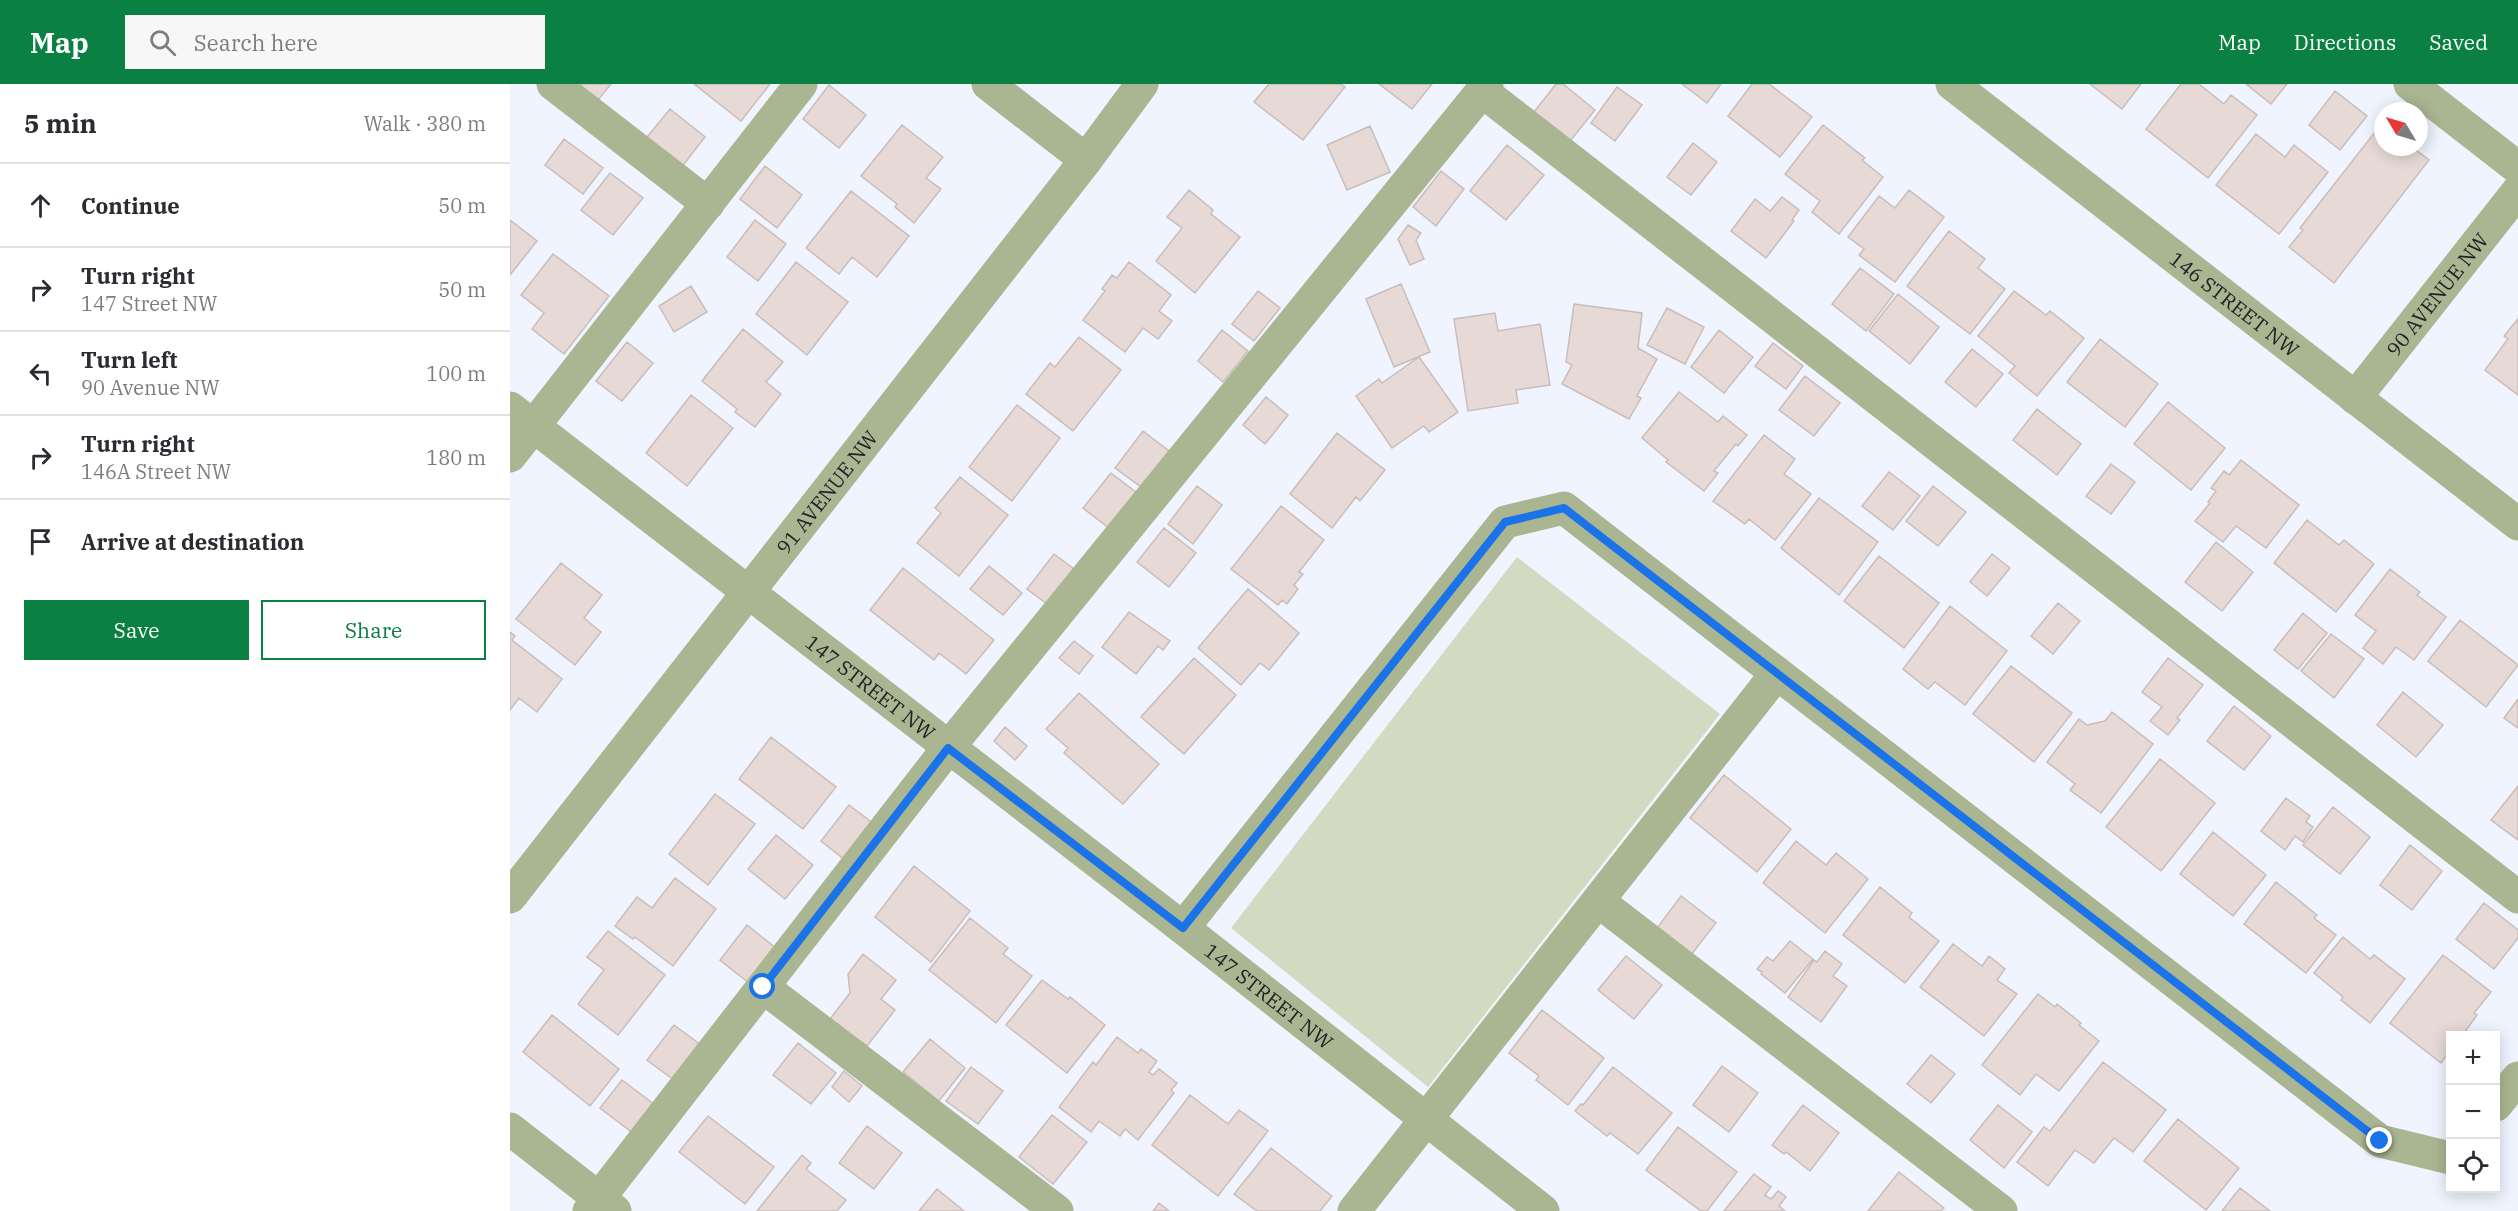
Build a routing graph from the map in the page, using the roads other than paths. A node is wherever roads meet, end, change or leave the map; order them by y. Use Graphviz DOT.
graph roads {
  1 [pos="553,84"];
  2 [pos="801,84"];
  3 [pos="988,84"];
  4 [pos="1142,84"];
  5 [pos="1952,84"];
  6 [pos="2410,84"];
  7 [pos="1485,88"];
  8 [pos="1086,160"];
  9 [pos="2518,168"];
  10 [pos="2518,191"];
  11 [pos="708,204"];
  12 [pos="2355,398"];
  13 [pos="522,417"];
  14 [pos="510,456"];
  15 [pos="2518,524"];
  16 [pos="747,593"];
  17 [pos="1777,673"];
  18 [pos="948,748"];
  19 [pos="510,897"];
  20 [pos="2518,897"];
  21 [pos="1598,901"];
  22 [pos="1183,928"];
  23 [pos="763,987"];
  24 [pos="2518,1078"];
  25 [pos="2500,1100"];
  26 [pos="1426,1119"];
  27 [pos="510,1129"];
  28 [pos="2446,1157"];
  29 [pos="601,1207"];
  30 [pos="1057,1211"];
  31 [pos="1354,1211"];
  32 [pos="1543,1211"];
  33 [pos="2001,1211"];
  1 -- 11 [label="street"];
  2 -- 11 [label="street"];
  3 -- 8 [label="street"];
  4 -- 8 [label="street, 91 AVENUE NW"];
  5 -- 12 [label="street, 146 STREET NW"];
  6 -- 9 [label="street"];
  7 -- 18 [label="street"];
  7 -- 20 [label="street"];
  8 -- 16 [label="street, 91 AVENUE NW"];
  10 -- 12 [label="street, 90 AVENUE NW"];
  11 -- 13 [label="street"];
  12 -- 15 [label="street, 146 STREET NW"];
  13 -- 14 [label="street"];
  13 -- 16 [label="street, 147 STREET NW"];
  16 -- 18 [label="street, 147 STREET NW"];
  16 -- 19 [label="street, 91 AVENUE NW"];
  17 -- 21 [label="street"];
  17 -- 22 [label="street"];
  17 -- 28 [label="street"];
  18 -- 22 [label="street, 147 STREET NW"];
  18 -- 23 [label="street"];
  21 -- 26 [label="street"];
  21 -- 33 [label="street"];
  22 -- 26 [label="street, 147 STREET NW"];
  23 -- 29 [label="street"];
  23 -- 30 [label="street"];
  24 -- 25 [label="street"];
  26 -- 31 [label="street"];
  26 -- 32 [label="street, 147 STREET NW"];
  27 -- 29 [label="street"];
}
